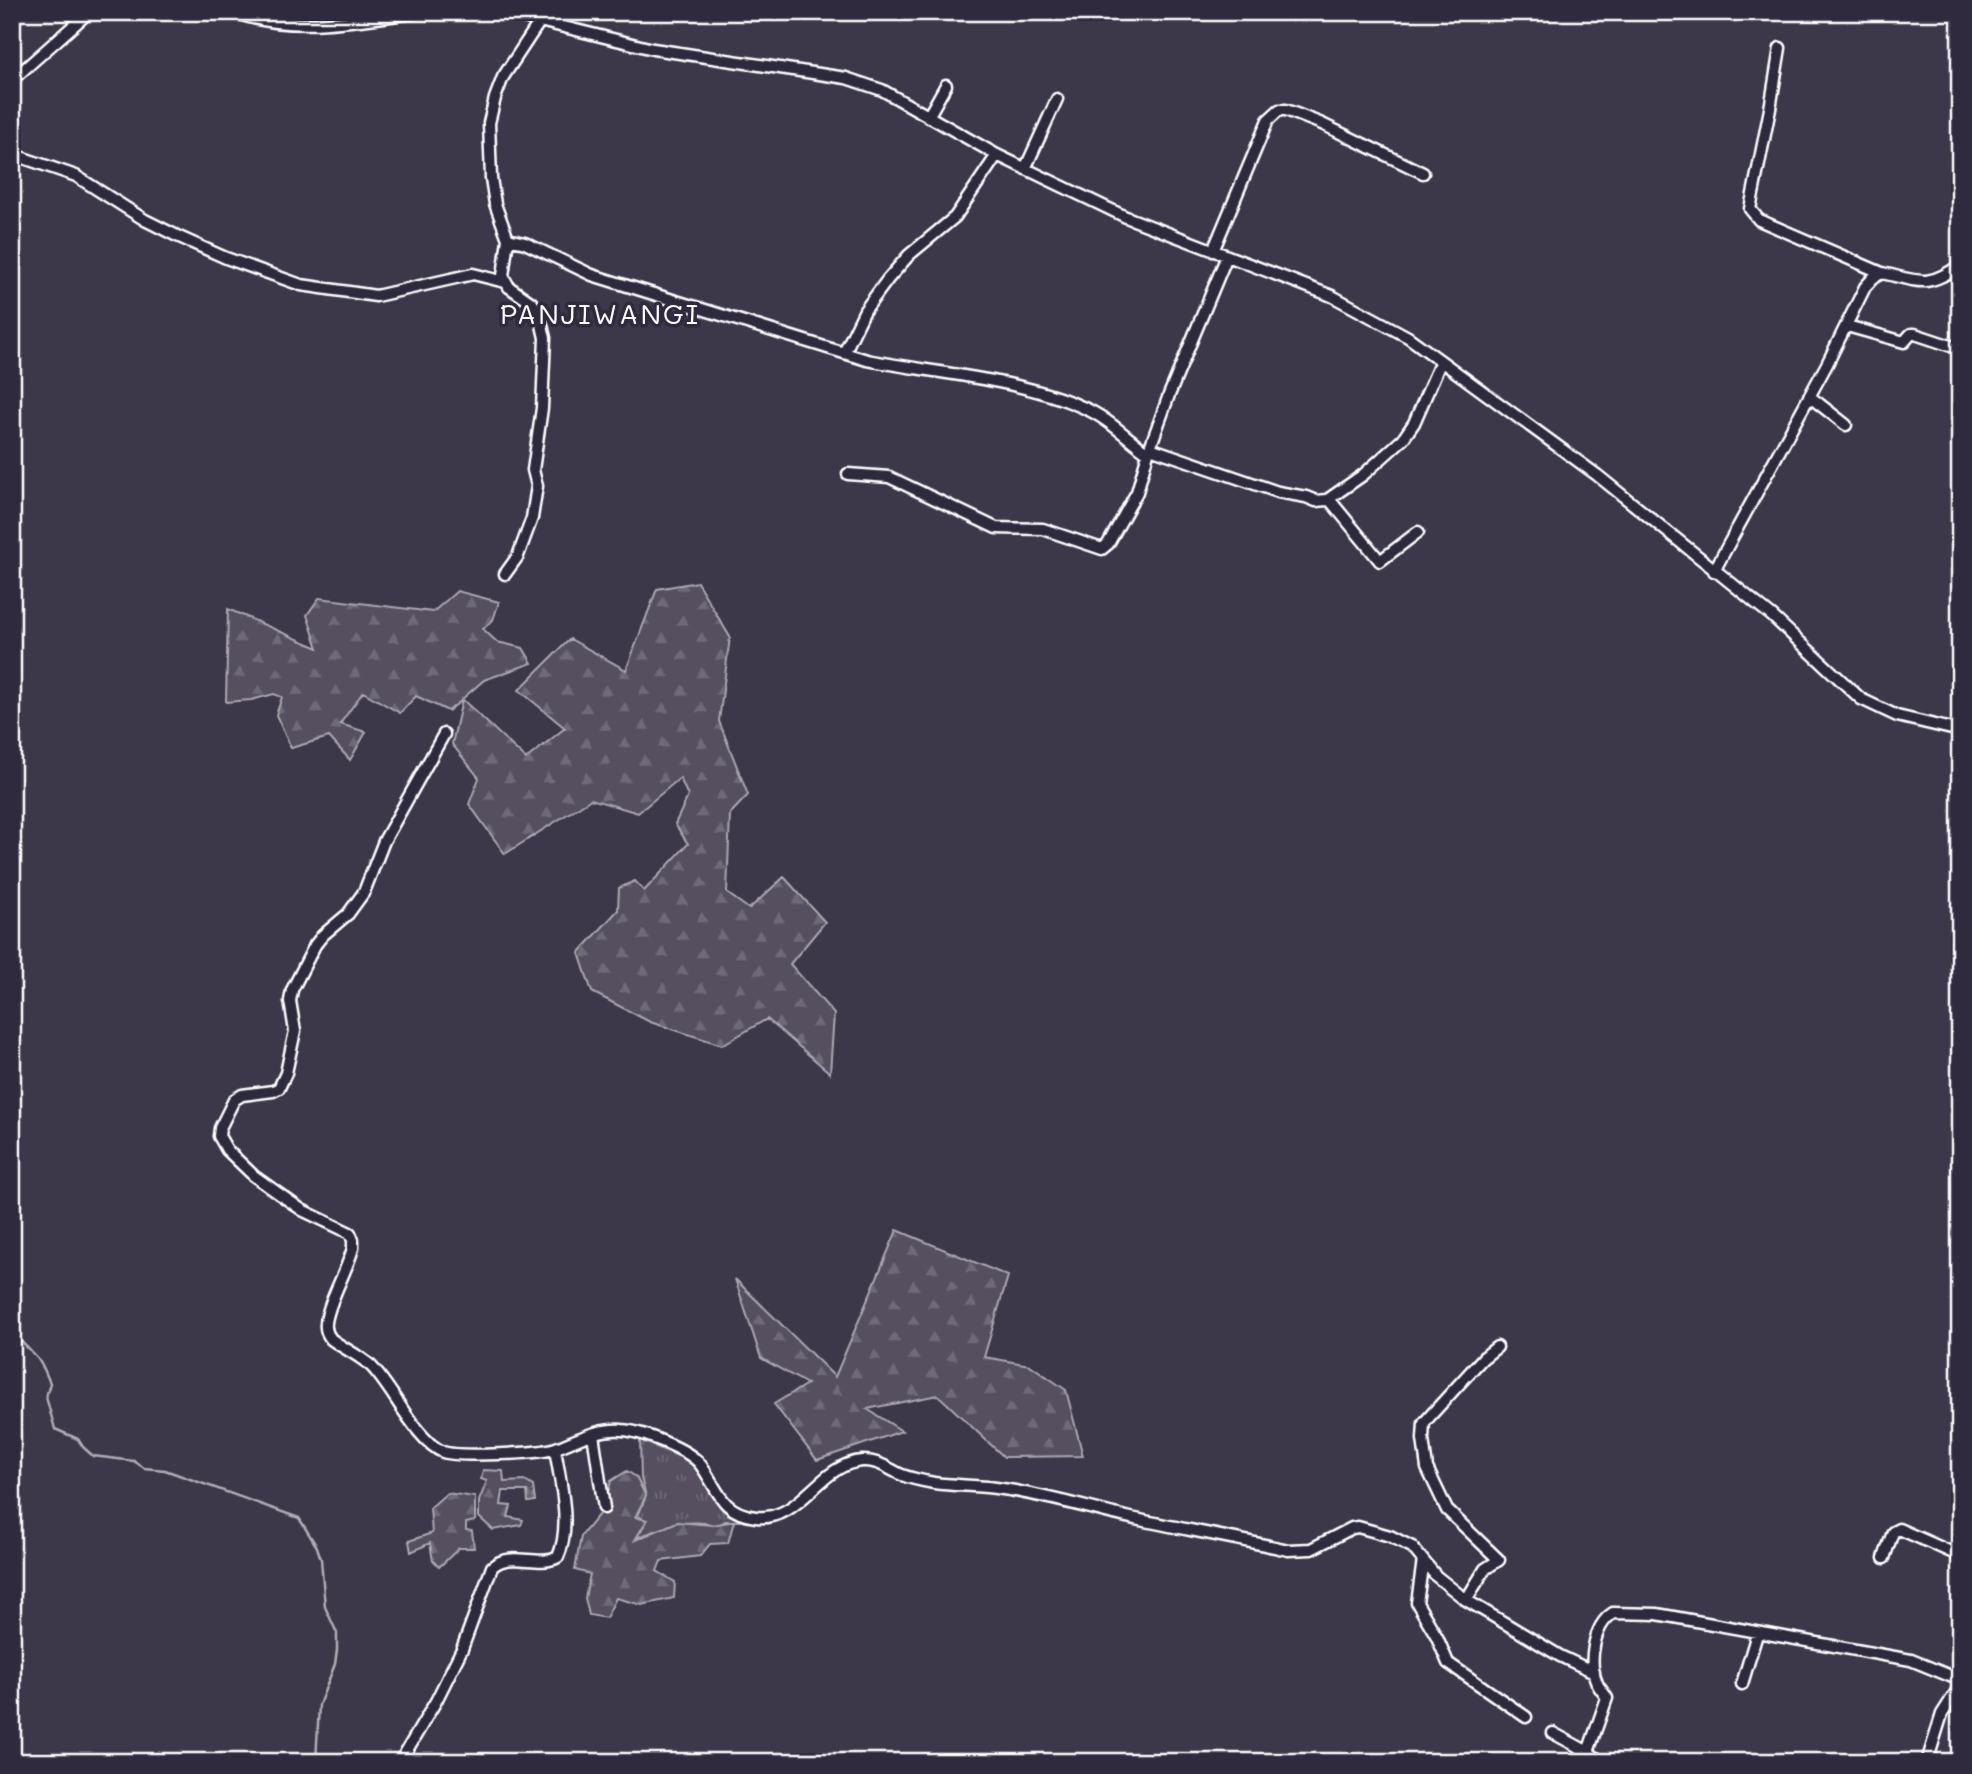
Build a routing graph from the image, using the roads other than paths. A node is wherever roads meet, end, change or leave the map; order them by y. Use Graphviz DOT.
graph roads {
  1 [pos="89,12"];
  2 [pos="234,12"];
  3 [pos="420,12"];
  4 [pos="503,12"];
  5 [pos="540,21"];
  6 [pos="1780,48"];
  7 [pos="12,80"];
  8 [pos="946,85"];
  9 [pos="1058,99"];
  10 [pos="928,117"];
  11 [pos="12,154"];
  12 [pos="997,155"];
  13 [pos="1025,169"];
  14 [pos="1423,173"];
  15 [pos="508,239"];
  16 [pos="1213,251"];
  17 [pos="1227,256"];
  18 [pos="1960,265"];
  19 [pos="1882,273"];
  20 [pos="505,282"];
  21 [pos="1847,326"];
  22 [pos="1960,349"];
  23 [pos="844,354"];
  24 [pos="1441,361"];
  25 [pos="1809,397"];
  26 [pos="1846,425"];
  27 [pos="1149,450"];
  28 [pos="848,474"];
  29 [pos="1329,499"];
  30 [pos="1418,532"];
  31 [pos="1714,571"];
  32 [pos="505,574"];
  33 [pos="1960,731"];
  34 [pos="444,734"];
  35 [pos="1497,1347"];
  36 [pos="593,1434"];
  37 [pos="555,1449"];
  38 [pos="604,1508"];
  39 [pos="1960,1556"];
  40 [pos="1884,1558"];
  41 [pos="1423,1560"];
  42 [pos="1466,1600"];
  43 [pos="1757,1634"];
  44 [pos="1594,1672"];
  45 [pos="1960,1680"];
  46 [pos="1742,1684"];
  47 [pos="1960,1686"];
  48 [pos="1526,1717"];
  49 [pos="1553,1733"];
  50 [pos="1588,1752"];
  51 [pos="400,1762"];
  52 [pos="1602,1762"];
  53 [pos="1927,1762"];
  1 -- 7 [label="street"];
  2 -- 3 [label="street"];
  4 -- 5 [label="street"];
  5 -- 10 [label="street"];
  5 -- 15 [label="street"];
  6 -- 19 [label="street"];
  8 -- 10 [label="street"];
  9 -- 13 [label="street"];
  10 -- 12 [label="street"];
  11 -- 20 [label="street"];
  12 -- 13 [label="street"];
  12 -- 23 [label="street"];
  13 -- 16 [label="street"];
  14 -- 16 [label="street"];
  15 -- 20 [label="street"];
  15 -- 23 [label="street"];
  16 -- 17 [label="street"];
  17 -- 24 [label="street"];
  17 -- 27 [label="street"];
  18 -- 19 [label="street"];
  19 -- 21 [label="street"];
  20 -- 32 [label="street"];
  21 -- 22 [label="street"];
  21 -- 25 [label="street"];
  23 -- 27 [label="street"];
  24 -- 29 [label="street"];
  24 -- 31 [label="street"];
  25 -- 26 [label="street"];
  25 -- 31 [label="street"];
  27 -- 28 [label="street"];
  27 -- 29 [label="street"];
  29 -- 30 [label="street"];
  31 -- 33 [label="street"];
  34 -- 37 [label="street"];
  35 -- 42 [label="street"];
  36 -- 37 [label="street"];
  36 -- 38 [label="street"];
  36 -- 41 [label="street"];
  37 -- 51 [label="street"];
  39 -- 40 [label="street"];
  41 -- 42 [label="street"];
  41 -- 48 [label="street"];
  42 -- 44 [label="street"];
  43 -- 44 [label="street"];
  43 -- 45 [label="street"];
  43 -- 46 [label="street"];
  44 -- 50 [label="street"];
  47 -- 53 [label="street"];
  49 -- 50 [label="street"];
  50 -- 52 [label="street"];
}
